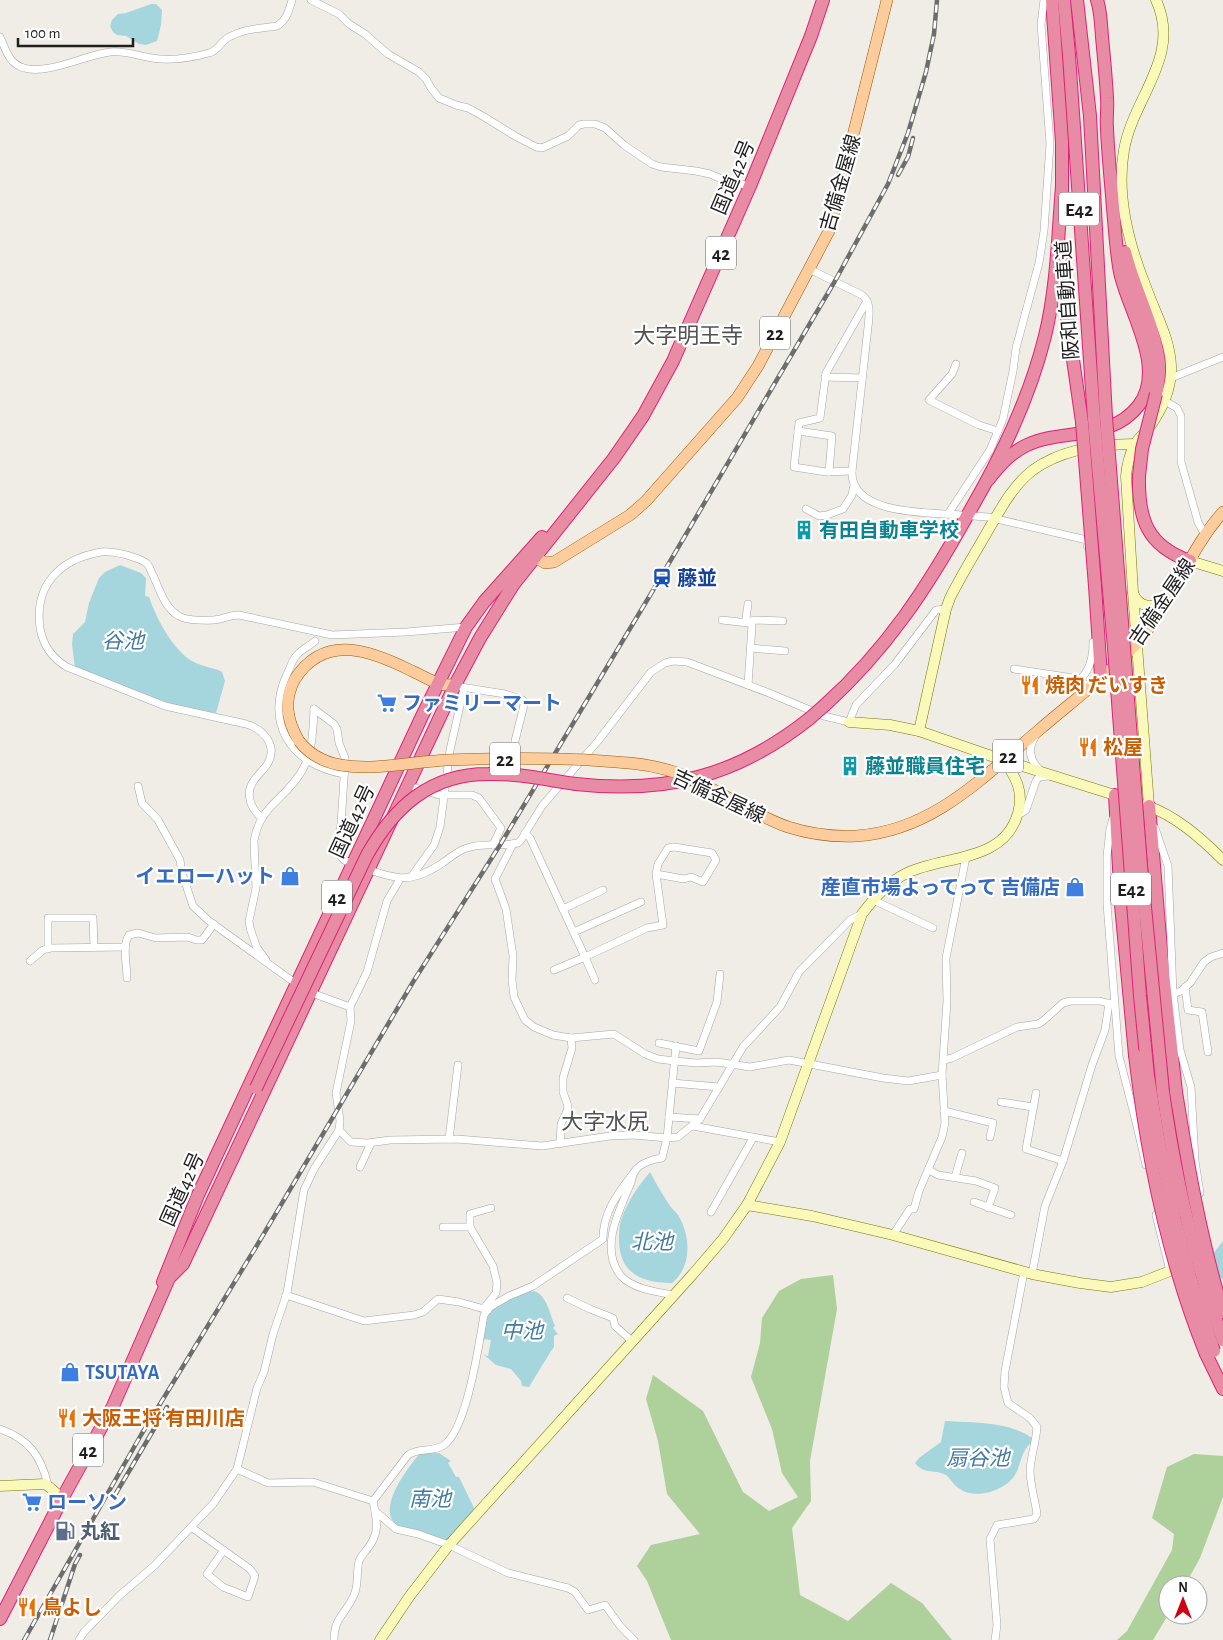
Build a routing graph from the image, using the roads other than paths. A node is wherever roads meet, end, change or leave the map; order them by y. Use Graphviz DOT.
graph roads {
  1 [pos="292,0"];
  2 [pos="311,0"];
  3 [pos="823,0"];
  4 [pos="881,0"];
  5 [pos="887,0"];
  6 [pos="1044,0"];
  7 [pos="1052,0"];
  8 [pos="1064,0"];
  9 [pos="1077,0"];
  10 [pos="1097,0"];
  11 [pos="1156,0"];
  12 [pos="884,12"];
  13 [pos="0,37"];
  14 [pos="750,186"];
  15 [pos="1062,186"];
  16 [pos="1111,186"];
  17 [pos="809,269"];
  18 [pos="868,300"];
  19 [pos="1223,357"];
  20 [pos="956,364"];
  21 [pos="825,377"];
  22 [pos="862,378"];
  23 [pos="1171,378"];
  24 [pos="1161,398"];
  25 [pos="1094,419"];
  26 [pos="798,431"];
  27 [pos="998,431"];
  28 [pos="1135,444"];
  29 [pos="852,471"];
  30 [pos="829,472"];
  31 [pos="988,480"];
  32 [pos="854,485"];
  33 [pos="806,510"];
  34 [pos="1223,512"];
  35 [pos="948,514"];
  36 [pos="961,515"];
  37 [pos="973,516"];
  38 [pos="995,519"];
  39 [pos="1205,535"];
  40 [pos="531,555"];
  41 [pos="1190,561"];
  42 [pos="1223,571"];
  43 [pos="1133,592"];
  44 [pos="1166,601"];
  45 [pos="748,604"];
  46 [pos="946,609"];
  47 [pos="722,620"];
  48 [pos="783,621"];
  49 [pos="750,622"];
  50 [pos="466,627"];
  51 [pos="316,632"];
  52 [pos="315,641"];
  53 [pos="1137,643"];
  54 [pos="751,648"];
  55 [pos="784,651"];
  56 [pos="316,658"];
  57 [pos="1014,669"];
  58 [pos="1101,676"];
  59 [pos="1080,679"];
  60 [pos="439,684"];
  61 [pos="748,685"];
  62 [pos="459,687"];
  63 [pos="1088,688"];
  64 [pos="849,722"];
  65 [pos="1045,724"];
  66 [pos="919,732"];
  67 [pos="515,741"];
  68 [pos="1003,760"];
  69 [pos="306,761"];
  70 [pos="1042,772"];
  71 [pos="344,774"];
  72 [pos="1056,776"];
  73 [pos="138,786"];
  74 [pos="409,786"];
  75 [pos="444,795"];
  76 [pos="1115,795"];
  77 [pos="1149,806"];
  78 [pos="1018,815"];
  79 [pos="262,817"];
  80 [pos="525,833"];
  81 [pos="513,844"];
  82 [pos="493,845"];
  83 [pos="966,857"];
  84 [pos="1223,860"];
  85 [pos="352,864"];
  86 [pos="370,870"];
  87 [pos="656,874"];
  88 [pos="410,878"];
  89 [pos="400,879"];
  90 [pos="603,890"];
  91 [pos="873,900"];
  92 [pos="641,902"];
  93 [pos="563,910"];
  94 [pos="862,914"];
  95 [pos="214,924"];
  96 [pos="933,928"];
  97 [pos="574,932"];
  98 [pos="94,947"];
  99 [pos="126,947"];
  100 [pos="48,949"];
  101 [pos="1223,953"];
  102 [pos="585,957"];
  103 [pos="30,961"];
  104 [pos="270,965"];
  105 [pos="554,970"];
  106 [pos="720,974"];
  107 [pos="128,978"];
  108 [pos="595,980"];
  109 [pos="297,984"];
  110 [pos="1185,987"];
  111 [pos="312,994"];
  112 [pos="1174,994"];
  113 [pos="1112,1004"];
  114 [pos="350,1007"];
  115 [pos="572,1038"];
  116 [pos="659,1042"];
  117 [pos="676,1046"];
  118 [pos="1208,1052"];
  119 [pos="944,1060"];
  120 [pos="675,1061"];
  121 [pos="458,1064"];
  122 [pos="732,1064"];
  123 [pos="809,1064"];
  124 [pos="942,1075"];
  125 [pos="672,1083"];
  126 [pos="719,1087"];
  127 [pos="1036,1093"];
  128 [pos="1001,1102"];
  129 [pos="1033,1107"];
  130 [pos="944,1111"];
  131 [pos="669,1117"];
  132 [pos="700,1119"];
  133 [pos="693,1126"];
  134 [pos="339,1130"];
  135 [pos="990,1137"];
  136 [pos="667,1138"];
  137 [pos="753,1138"];
  138 [pos="449,1140"];
  139 [pos="780,1142"];
  140 [pos="371,1143"];
  141 [pos="560,1144"];
  142 [pos="962,1152"];
  143 [pos="1063,1161"];
  144 [pos="360,1167"];
  145 [pos="929,1170"];
  146 [pos="635,1171"];
  147 [pos="956,1177"];
  148 [pos="974,1202"];
  149 [pos="747,1205"];
  150 [pos="492,1208"];
  151 [pos="988,1208"];
  152 [pos="711,1212"];
  153 [pos="1011,1215"];
  154 [pos="470,1226"];
  155 [pos="443,1227"];
  156 [pos="892,1236"];
  157 [pos="1162,1242"];
  158 [pos="1170,1271"];
  159 [pos="1028,1273"];
  160 [pos="169,1278"];
  161 [pos="1223,1288"];
  162 [pos="286,1295"];
  163 [pos="674,1295"];
  164 [pos="568,1298"];
  165 [pos="486,1309"];
  166 [pos="1223,1314"];
  167 [pos="143,1339"];
  168 [pos="1223,1340"];
  169 [pos="633,1342"];
  170 [pos="1210,1352"];
  171 [pos="1223,1374"];
  172 [pos="1223,1389"];
  173 [pos="0,1429"];
  174 [pos="237,1469"];
  175 [pos="48,1485"];
  176 [pos="0,1486"];
  177 [pos="63,1498"];
  178 [pos="373,1501"];
  179 [pos="375,1511"];
  180 [pos="191,1526"];
  181 [pos="449,1545"];
  182 [pos="224,1550"];
  183 [pos="0,1619"];
  184 [pos="79,1640"];
  185 [pos="334,1640"];
  186 [pos="380,1640"];
  187 [pos="634,1640"];
  188 [pos="995,1640"];
  1 -- 13 [label="street"];
  2 -- 14 [label="street"];
  3 -- 14 [label="highway, 国道42号 / 42"];
  4 -- 12 [label="street"];
  5 -- 12 [label="main road, 吉備金屋線 / 22"];
  6 -- 27 [label="street"];
  7 -- 15 [label="highway"];
  8 -- 25 [label="highway, 阪和自動車道 / E42"];
  9 -- 25 [label="highway, 阪和自動車道 / E42"];
  10 -- 16 [label="highway"];
  11 -- 23 [label="street"];
  12 -- 17 [label="main road, 吉備金屋線 / 22"];
  14 -- 40 [label="highway, 国道42号 / 42"];
  15 -- 25 [label="highway"];
  15 -- 31 [label="highway"];
  16 -- 24 [label="highway"];
  16 -- 31 [label="highway"];
  17 -- 18 [label="street"];
  17 -- 40 [label="main road, 吉備金屋線 / 22"];
  18 -- 21 [label="street"];
  18 -- 22 [label="street"];
  19 -- 23 [label="street"];
  20 -- 27 [label="street"];
  21 -- 22 [label="street"];
  21 -- 26 [label="street"];
  22 -- 29 [label="street"];
  23 -- 24 [label="street"];
  24 -- 28 [label="street"];
  24 -- 39 [label="street"];
  24 -- 41 [label="highway, bridge"];
  25 -- 58 [label="highway, bridge"];
  25 -- 168 [label="highway, E42, bridge"];
  25 -- 170 [label="highway, E42, bridge"];
  26 -- 30 [label="street"];
  26 -- 30 [label="street"];
  27 -- 35 [label="street"];
  28 -- 38 [label="street"];
  28 -- 43 [label="street"];
  29 -- 30 [label="street"];
  29 -- 32 [label="street"];
  31 -- 160 [label="highway, bridge"];
  32 -- 33 [label="street"];
  32 -- 35 [label="street"];
  34 -- 39 [label="main road, 吉備金屋線 / 22"];
  35 -- 36 [label="street"];
  37 -- 38 [label="street"];
  38 -- 46 [label="street"];
  38 -- 59 [label="street"];
  39 -- 41 [label="main road, 吉備金屋線 / 22"];
  40 -- 50 [label="highway, 国道42号 / 42"];
  40 -- 62 [label="highway, 国道42号 / 42"];
  41 -- 42 [label="street"];
  41 -- 44 [label="main road, 吉備金屋線 / 22"];
  43 -- 44 [label="street"];
  43 -- 53 [label="street"];
  44 -- 53 [label="main road, 吉備金屋線 / 22"];
  45 -- 49 [label="street"];
  46 -- 64 [label="street"];
  46 -- 66 [label="street"];
  47 -- 49 [label="street"];
  48 -- 49 [label="street"];
  49 -- 54 [label="street"];
  50 -- 51 [label="street"];
  50 -- 60 [label="highway, 国道42号 / 42"];
  51 -- 52 [label="street"];
  51 -- 79 [label="street"];
  52 -- 56 [label="street"];
  52 -- 69 [label="street"];
  53 -- 58 [label="main road, 吉備金屋線 / 22"];
  53 -- 77 [label="street"];
  54 -- 55 [label="street"];
  54 -- 61 [label="street"];
  56 -- 60 [label="main road, 吉備金屋線 / 22"];
  56 -- 68 [label="main road, 吉備金屋線 / 22, bridge"];
  57 -- 59 [label="street"];
  58 -- 63 [label="main road, 吉備金屋線 / 22"];
  59 -- 63 [label="street"];
  60 -- 62 [label="main road, 吉備金屋線 / 22"];
  60 -- 85 [label="highway, 国道42号 / 42"];
  61 -- 64 [label="street"];
  61 -- 80 [label="street"];
  62 -- 67 [label="street"];
  62 -- 74 [label="highway, 国道42号 / 42"];
  62 -- 75 [label="street"];
  63 -- 65 [label="main road, 吉備金屋線 / 22"];
  64 -- 66 [label="street"];
  65 -- 68 [label="main road, 吉備金屋線 / 22"];
  65 -- 70 [label="street"];
  66 -- 68 [label="street"];
  68 -- 70 [label="street"];
  68 -- 78 [label="street"];
  69 -- 71 [label="street"];
  69 -- 71 [label="street"];
  69 -- 79 [label="street"];
  70 -- 72 [label="street"];
  71 -- 85 [label="street"];
  72 -- 76 [label="street"];
  72 -- 78 [label="street"];
  73 -- 95 [label="street"];
  74 -- 75 [label="street"];
  74 -- 86 [label="highway, 国道42号 / 42"];
  75 -- 82 [label="street"];
  75 -- 88 [label="street"];
  76 -- 77 [label="street"];
  76 -- 113 [label="street"];
  76 -- 170 [label="highway, bridge"];
  77 -- 84 [label="street"];
  77 -- 112 [label="street"];
  77 -- 166 [label="highway, bridge"];
  78 -- 83 [label="street"];
  79 -- 104 [label="street"];
  80 -- 81 [label="street"];
  80 -- 93 [label="street"];
  81 -- 82 [label="street"];
  81 -- 115 [label="street"];
  82 -- 88 [label="street"];
  83 -- 91 [label="street"];
  83 -- 119 [label="street"];
  85 -- 86 [label="street"];
  85 -- 109 [label="highway, 国道42号 / 42"];
  86 -- 89 [label="street"];
  86 -- 111 [label="highway, 国道42号 / 42"];
  87 -- 87 [label="street"];
  87 -- 102 [label="street"];
  88 -- 89 [label="street"];
  89 -- 114 [label="street"];
  90 -- 93 [label="street"];
  91 -- 94 [label="street"];
  91 -- 96 [label="street"];
  92 -- 97 [label="street"];
  93 -- 97 [label="street"];
  94 -- 122 [label="street"];
  94 -- 123 [label="street"];
  95 -- 99 [label="street"];
  95 -- 104 [label="street"];
  97 -- 102 [label="street"];
  98 -- 99 [label="street"];
  98 -- 100 [label="street"];
  98 -- 100 [label="street"];
  99 -- 107 [label="street"];
  100 -- 103 [label="street"];
  101 -- 110 [label="street"];
  102 -- 105 [label="street"];
  102 -- 108 [label="street"];
  104 -- 109 [label="street"];
  106 -- 117 [label="street"];
  109 -- 111 [label="street"];
  109 -- 167 [label="highway, 国道42号 / 42"];
  110 -- 112 [label="street"];
  110 -- 118 [label="street"];
  111 -- 114 [label="street"];
  111 -- 160 [label="highway, 国道42号 / 42"];
  112 -- 157 [label="street"];
  113 -- 119 [label="street"];
  113 -- 143 [label="street"];
  113 -- 157 [label="street"];
  114 -- 134 [label="street"];
  115 -- 120 [label="street"];
  115 -- 141 [label="street"];
  116 -- 117 [label="street"];
  117 -- 120 [label="street"];
  119 -- 124 [label="street"];
  120 -- 122 [label="street"];
  120 -- 125 [label="street"];
  121 -- 138 [label="street"];
  122 -- 123 [label="street"];
  122 -- 126 [label="street"];
  123 -- 124 [label="street"];
  123 -- 139 [label="street"];
  124 -- 130 [label="street"];
  125 -- 126 [label="street"];
  125 -- 131 [label="street"];
  126 -- 132 [label="street"];
  127 -- 129 [label="street"];
  128 -- 129 [label="street"];
  129 -- 143 [label="street"];
  130 -- 135 [label="street"];
  130 -- 145 [label="street"];
  131 -- 132 [label="street"];
  131 -- 136 [label="street"];
  132 -- 133 [label="street"];
  133 -- 136 [label="street"];
  133 -- 137 [label="street"];
  134 -- 140 [label="street"];
  134 -- 162 [label="street"];
  136 -- 141 [label="street"];
  136 -- 146 [label="street"];
  137 -- 139 [label="street"];
  137 -- 152 [label="street"];
  138 -- 140 [label="street"];
  138 -- 141 [label="street"];
  139 -- 149 [label="street"];
  140 -- 144 [label="street"];
  142 -- 147 [label="street"];
  143 -- 159 [label="street"];
  145 -- 147 [label="street"];
  145 -- 156 [label="street"];
  146 -- 163 [label="street"];
  146 -- 165 [label="street"];
  147 -- 151 [label="street"];
  148 -- 151 [label="street"];
  149 -- 156 [label="street"];
  149 -- 163 [label="street"];
  150 -- 154 [label="street"];
  151 -- 153 [label="street"];
  154 -- 155 [label="street"];
  154 -- 165 [label="street"];
  156 -- 159 [label="street"];
  157 -- 158 [label="street"];
  158 -- 159 [label="street"];
  158 -- 161 [label="street"];
  159 -- 188 [label="street"];
  160 -- 167 [label="highway, 国道42号 / 42"];
  162 -- 165 [label="street"];
  162 -- 174 [label="street"];
  163 -- 169 [label="street"];
  164 -- 169 [label="street"];
  165 -- 178 [label="street"];
  167 -- 177 [label="highway, 国道42号 / 42"];
  169 -- 181 [label="street"];
  170 -- 171 [label="highway, E42"];
  170 -- 172 [label="highway"];
  173 -- 175 [label="street"];
  174 -- 178 [label="street"];
  174 -- 180 [label="street"];
  175 -- 176 [label="street"];
  175 -- 177 [label="street"];
  177 -- 183 [label="highway, 国道42号 / 42"];
  178 -- 179 [label="street"];
  179 -- 181 [label="street"];
  179 -- 185 [label="street"];
  180 -- 182 [label="street"];
  180 -- 184 [label="street"];
  181 -- 186 [label="street"];
  181 -- 187 [label="street"];
  182 -- 182 [label="street"];
}
